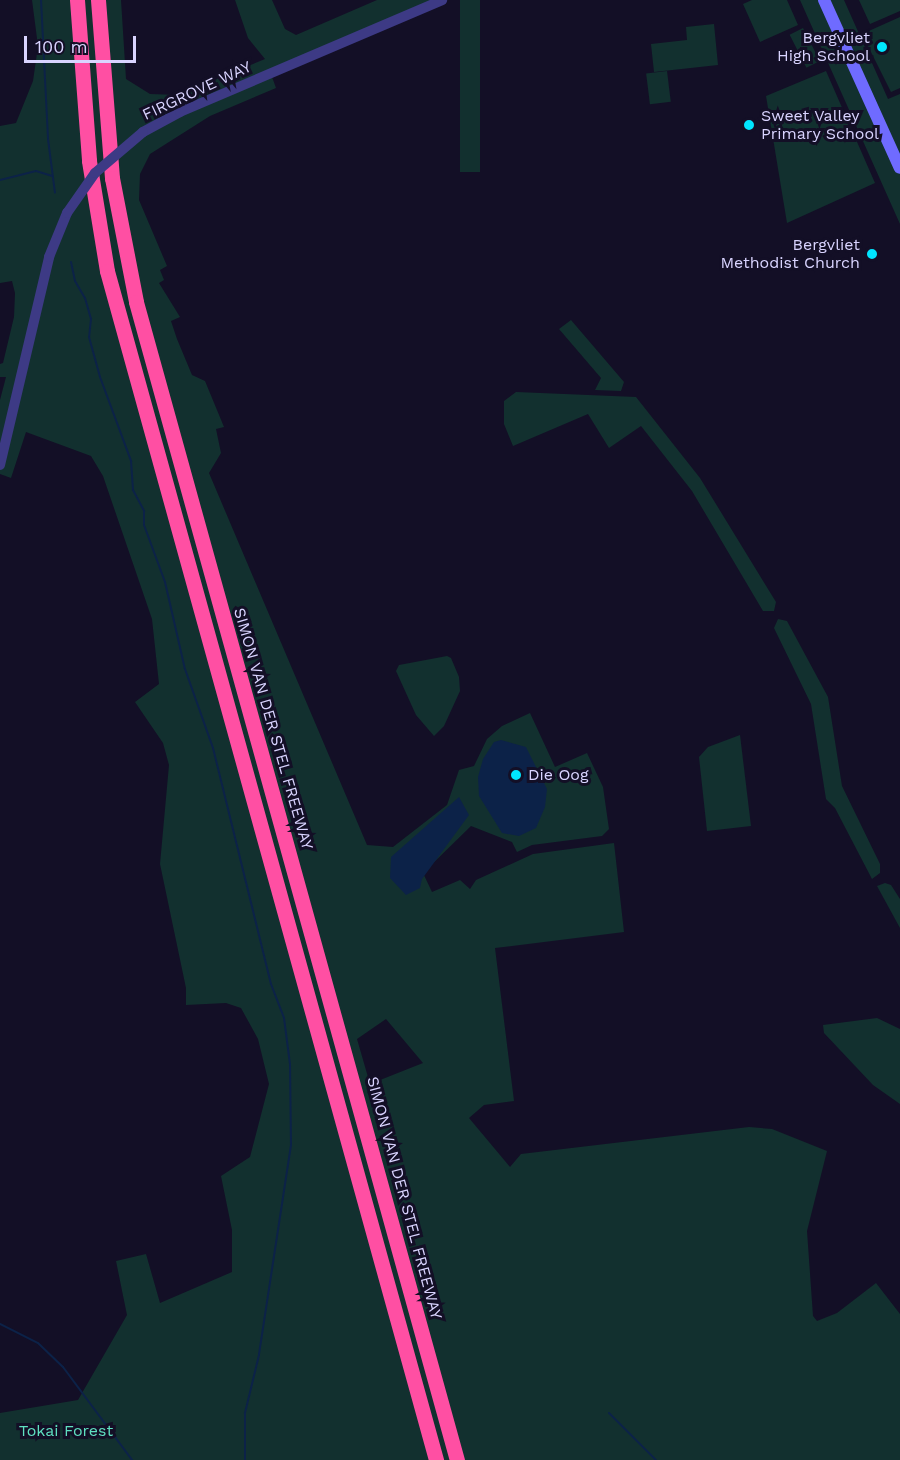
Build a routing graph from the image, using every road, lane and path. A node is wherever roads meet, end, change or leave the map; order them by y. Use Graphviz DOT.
graph roads {
  1 [pos="77,0"];
  2 [pos="98,0"];
  3 [pos="442,0"];
  4 [pos="824,0"];
  5 [pos="900,168"];
  6 [pos="0,465"];
  7 [pos="436,1460"];
  8 [pos="457,1460"];
  1 -- 7 [label="highway"];
  2 -- 8 [label="highway, SIMON VAN DER STEL FREEWAY"];
  3 -- 6 [label="street, FIRGROVE WAY, bridge"];
  4 -- 5 [label="main road"];
}
